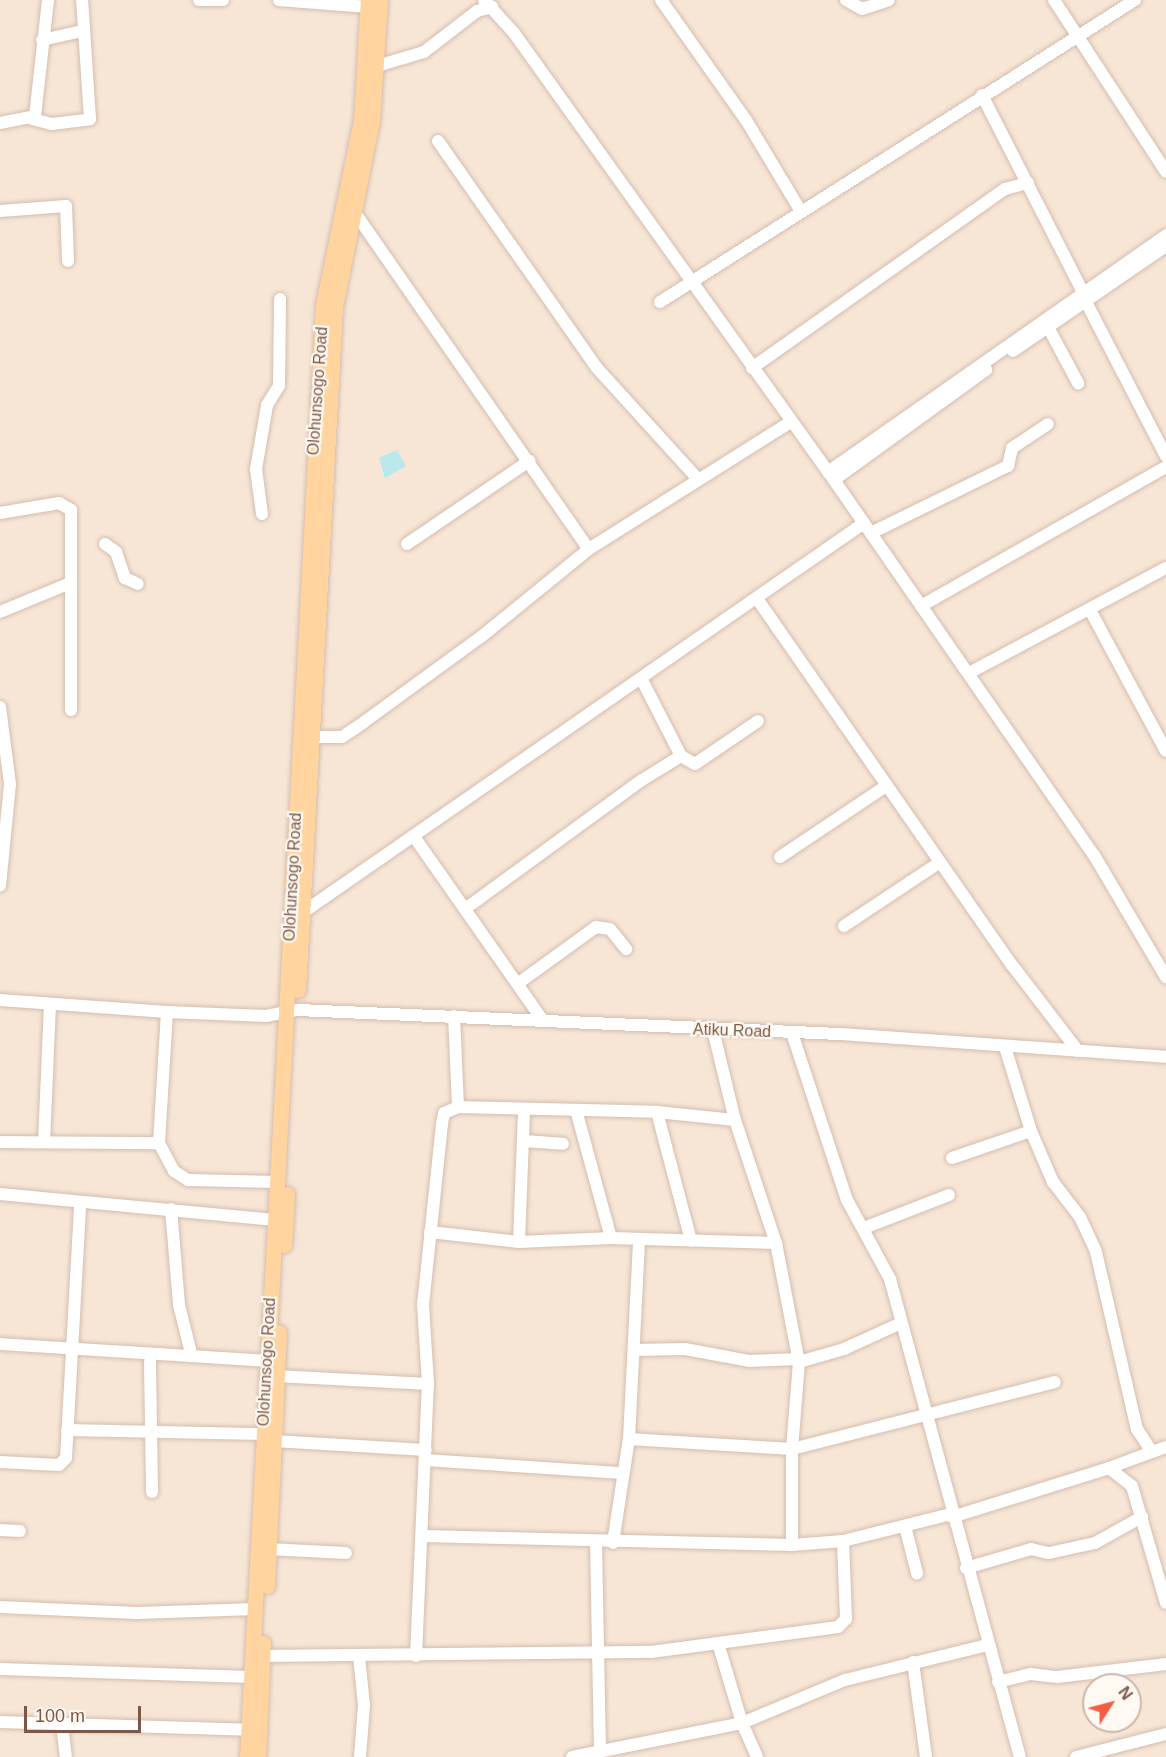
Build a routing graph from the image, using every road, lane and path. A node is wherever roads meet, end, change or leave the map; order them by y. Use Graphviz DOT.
graph roads {
  1 [pos="48,0"];
  2 [pos="82,0"];
  3 [pos="199,0"];
  4 [pos="224,0"];
  5 [pos="279,0"];
  6 [pos="661,0"];
  7 [pos="846,0"];
  8 [pos="889,0"];
  9 [pos="1054,0"];
  10 [pos="1135,0"];
  11 [pos="372,2"];
  12 [pos="488,3"];
  13 [pos="82,31"];
  14 [pos="1080,34"];
  15 [pos="42,40"];
  16 [pos="377,66"];
  17 [pos="982,95"];
  18 [pos="32,118"];
  19 [pos="0,123"];
  20 [pos="438,141"];
  21 [pos="1019,170"];
  22 [pos="1166,172"];
  23 [pos="1028,183"];
  24 [pos="1005,189"];
  25 [pos="353,210"];
  26 [pos="800,210"];
  27 [pos="0,211"];
  28 [pos="1166,235"];
  29 [pos="1166,246"];
  30 [pos="68,261"];
  31 [pos="692,282"];
  32 [pos="1084,296"];
  33 [pos="280,299"];
  34 [pos="660,302"];
  35 [pos="1048,327"];
  36 [pos="752,368"];
  37 [pos="1078,383"];
  38 [pos="322,402"];
  39 [pos="791,422"];
  40 [pos="1048,424"];
  41 [pos="1166,456"];
  42 [pos="529,461"];
  43 [pos="1166,467"];
  44 [pos="831,476"];
  45 [pos="697,478"];
  46 [pos="0,513"];
  47 [pos="262,514"];
  48 [pos="867,528"];
  49 [pos="105,544"];
  50 [pos="407,544"];
  51 [pos="589,549"];
  52 [pos="1166,568"];
  53 [pos="138,584"];
  54 [pos="68,585"];
  55 [pos="758,600"];
  56 [pos="921,606"];
  57 [pos="1090,610"];
  58 [pos="0,612"];
  59 [pos="969,673"];
  60 [pos="642,680"];
  61 [pos="0,707"];
  62 [pos="70,710"];
  63 [pos="758,722"];
  64 [pos="312,737"];
  65 [pos="1166,752"];
  66 [pos="681,756"];
  67 [pos="886,786"];
  68 [pos="415,838"];
  69 [pos="780,857"];
  70 [pos="939,863"];
  71 [pos="0,886"];
  72 [pos="465,909"];
  73 [pos="302,912"];
  74 [pos="844,926"];
  75 [pos="626,949"];
  76 [pos="1166,977"];
  77 [pos="520,982"];
  78 [pos="0,1000"];
  79 [pos="50,1004"];
  80 [pos="293,1011"];
  81 [pos="167,1012"];
  82 [pos="454,1016"];
  83 [pos="543,1021"];
  84 [pos="713,1030"];
  85 [pos="792,1033"];
  86 [pos="1005,1047"];
  87 [pos="1078,1051"];
  88 [pos="1166,1057"];
  89 [pos="458,1107"];
  90 [pos="524,1110"];
  91 [pos="576,1110"];
  92 [pos="657,1112"];
  93 [pos="735,1120"];
  94 [pos="1031,1131"];
  95 [pos="0,1142"];
  96 [pos="44,1142"];
  97 [pos="524,1142"];
  98 [pos="159,1143"];
  99 [pos="564,1143"];
  100 [pos="952,1158"];
  101 [pos="277,1182"];
  102 [pos="0,1194"];
  103 [pos="949,1195"];
  104 [pos="80,1204"];
  105 [pos="171,1209"];
  106 [pos="275,1220"];
  107 [pos="864,1228"];
  108 [pos="430,1232"];
  109 [pos="611,1238"];
  110 [pos="639,1239"];
  111 [pos="691,1241"];
  112 [pos="519,1242"];
  113 [pos="776,1243"];
  114 [pos="901,1323"];
  115 [pos="0,1344"];
  116 [pos="70,1348"];
  117 [pos="634,1350"];
  118 [pos="190,1353"];
  119 [pos="267,1361"];
  120 [pos="798,1361"];
  121 [pos="150,1362"];
  122 [pos="277,1376"];
  123 [pos="1055,1382"];
  124 [pos="428,1384"];
  125 [pos="926,1415"];
  126 [pos="67,1430"];
  127 [pos="151,1432"];
  128 [pos="269,1438"];
  129 [pos="629,1439"];
  130 [pos="1166,1447"];
  131 [pos="792,1449"];
  132 [pos="1152,1452"];
  133 [pos="425,1455"];
  134 [pos="0,1462"];
  135 [pos="1109,1468"];
  136 [pos="623,1473"];
  137 [pos="152,1492"];
  138 [pos="952,1516"];
  139 [pos="1142,1517"];
  140 [pos="905,1526"];
  141 [pos="0,1530"];
  142 [pos="20,1531"];
  143 [pos="422,1536"];
  144 [pos="843,1541"];
  145 [pos="596,1542"];
  146 [pos="614,1543"];
  147 [pos="792,1545"];
  148 [pos="269,1549"];
  149 [pos="346,1553"];
  150 [pos="966,1568"];
  151 [pos="917,1573"];
  152 [pos="1166,1603"];
  153 [pos="0,1607"];
  154 [pos="255,1609"];
  155 [pos="718,1643"];
  156 [pos="987,1645"];
  157 [pos="595,1654"];
  158 [pos="263,1656"];
  159 [pos="360,1656"];
  160 [pos="416,1656"];
  161 [pos="913,1662"];
  162 [pos="1166,1664"];
  163 [pos="0,1669"];
  164 [pos="251,1677"];
  165 [pos="998,1682"];
  166 [pos="0,1722"];
  167 [pos="742,1723"];
  168 [pos="62,1725"];
  169 [pos="248,1730"];
  170 [pos="1166,1734"];
  171 [pos="600,1748"];
  172 [pos="66,1757"];
  173 [pos="247,1757"];
  174 [pos="258,1757"];
  175 [pos="360,1757"];
  176 [pos="572,1757"];
  177 [pos="757,1757"];
  178 [pos="926,1757"];
  179 [pos="1020,1757"];
  180 [pos="1076,1757"];
  1 -- 15 [label="street"];
  2 -- 13 [label="street"];
  3 -- 4 [label="street"];
  5 -- 11 [label="street"];
  6 -- 26 [label="street"];
  7 -- 8 [label="street"];
  9 -- 14 [label="street"];
  10 -- 14 [label="street"];
  11 -- 16 [label="main road, Olohunsogo Road"];
  11 -- 38 [label="main road, Olohunsogo Road"];
  12 -- 16 [label="street"];
  12 -- 31 [label="street"];
  13 -- 15 [label="street"];
  13 -- 18 [label="street"];
  14 -- 17 [label="street"];
  14 -- 22 [label="street"];
  15 -- 18 [label="street"];
  16 -- 25 [label="main road, Olohunsogo Road"];
  17 -- 21 [label="street"];
  17 -- 26 [label="street"];
  18 -- 19 [label="street"];
  20 -- 45 [label="street"];
  21 -- 23 [label="street"];
  21 -- 24 [label="street"];
  23 -- 24 [label="street"];
  23 -- 32 [label="street"];
  24 -- 36 [label="street"];
  25 -- 38 [label="main road, Olohunsogo Road"];
  25 -- 42 [label="street"];
  26 -- 31 [label="street"];
  27 -- 30 [label="street"];
  28 -- 32 [label="street"];
  29 -- 32 [label="street"];
  31 -- 34 [label="street"];
  31 -- 36 [label="street"];
  32 -- 35 [label="street"];
  32 -- 41 [label="street"];
  32 -- 44 [label="street"];
  33 -- 47 [label="street"];
  35 -- 37 [label="street"];
  35 -- 44 [label="street"];
  36 -- 39 [label="street"];
  38 -- 64 [label="main road, Olohunsogo Road"];
  38 -- 80 [label="main road, Olohunsogo Road"];
  39 -- 44 [label="street"];
  39 -- 45 [label="street"];
  40 -- 48 [label="street"];
  42 -- 50 [label="street"];
  42 -- 51 [label="street"];
  43 -- 56 [label="street"];
  44 -- 48 [label="street"];
  45 -- 51 [label="street"];
  46 -- 54 [label="street"];
  48 -- 55 [label="street"];
  48 -- 56 [label="street"];
  49 -- 53 [label="street"];
  51 -- 64 [label="street"];
  52 -- 57 [label="street"];
  54 -- 58 [label="street"];
  54 -- 62 [label="street"];
  55 -- 60 [label="street"];
  55 -- 67 [label="street"];
  56 -- 59 [label="street"];
  57 -- 59 [label="street"];
  57 -- 65 [label="street"];
  59 -- 76 [label="street"];
  60 -- 66 [label="street"];
  60 -- 68 [label="street"];
  61 -- 71 [label="street"];
  63 -- 66 [label="street"];
  64 -- 73 [label="main road, Olohunsogo Road"];
  66 -- 72 [label="street"];
  67 -- 69 [label="street"];
  67 -- 70 [label="street"];
  68 -- 72 [label="street"];
  68 -- 73 [label="street"];
  70 -- 74 [label="street"];
  70 -- 87 [label="street"];
  72 -- 77 [label="street"];
  73 -- 80 [label="main road, Olohunsogo Road"];
  75 -- 77 [label="street"];
  77 -- 83 [label="street"];
  78 -- 79 [label="street, Atiku Road"];
  79 -- 81 [label="street, Atiku Road"];
  79 -- 96 [label="street"];
  80 -- 81 [label="street, Atiku Road"];
  80 -- 82 [label="street, Atiku Road"];
  80 -- 101 [label="main road, Olohunsogo Road"];
  80 -- 122 [label="main road, Olohunsogo Road"];
  81 -- 98 [label="street"];
  82 -- 83 [label="street, Atiku Road"];
  82 -- 89 [label="street"];
  83 -- 84 [label="street, Atiku Road"];
  84 -- 85 [label="street, Atiku Road"];
  84 -- 93 [label="street"];
  85 -- 86 [label="street, Atiku Road"];
  85 -- 107 [label="street"];
  86 -- 87 [label="street, Atiku Road"];
  86 -- 94 [label="street"];
  87 -- 88 [label="street, Atiku Road"];
  89 -- 90 [label="street"];
  89 -- 108 [label="street"];
  90 -- 91 [label="street"];
  90 -- 97 [label="street"];
  91 -- 92 [label="street"];
  91 -- 109 [label="street"];
  92 -- 93 [label="street"];
  92 -- 111 [label="street"];
  93 -- 113 [label="street"];
  94 -- 100 [label="street"];
  94 -- 132 [label="street"];
  95 -- 96 [label="street"];
  96 -- 98 [label="street"];
  97 -- 99 [label="street"];
  97 -- 112 [label="street"];
  98 -- 101 [label="street"];
  101 -- 106 [label="main road, Olohunsogo Road"];
  102 -- 104 [label="street"];
  103 -- 107 [label="street"];
  104 -- 105 [label="street"];
  104 -- 116 [label="street"];
  105 -- 106 [label="street"];
  105 -- 118 [label="street"];
  106 -- 119 [label="main road, Olohunsogo Road"];
  107 -- 114 [label="street"];
  108 -- 112 [label="street"];
  108 -- 124 [label="street"];
  109 -- 110 [label="street"];
  109 -- 112 [label="street"];
  110 -- 111 [label="street"];
  110 -- 117 [label="street"];
  111 -- 113 [label="street"];
  113 -- 120 [label="street"];
  114 -- 120 [label="street"];
  114 -- 125 [label="street"];
  115 -- 116 [label="street"];
  116 -- 118 [label="street"];
  116 -- 126 [label="street"];
  117 -- 120 [label="street"];
  117 -- 129 [label="street"];
  118 -- 119 [label="street"];
  119 -- 128 [label="main road, Olohunsogo Road"];
  120 -- 131 [label="street"];
  121 -- 127 [label="street"];
  122 -- 124 [label="street"];
  122 -- 128 [label="main road, Olohunsogo Road"];
  123 -- 125 [label="street"];
  124 -- 133 [label="street"];
  125 -- 131 [label="street"];
  125 -- 138 [label="street"];
  126 -- 127 [label="street"];
  126 -- 134 [label="street"];
  127 -- 128 [label="street"];
  127 -- 137 [label="street"];
  128 -- 133 [label="street"];
  128 -- 148 [label="main road, Olohunsogo Road"];
  128 -- 154 [label="main road, Olohunsogo Road"];
  129 -- 131 [label="street"];
  129 -- 136 [label="street"];
  130 -- 132 [label="street"];
  131 -- 147 [label="street"];
  132 -- 135 [label="street"];
  133 -- 136 [label="street"];
  133 -- 143 [label="street"];
  135 -- 138 [label="street"];
  135 -- 139 [label="street"];
  136 -- 146 [label="street"];
  138 -- 140 [label="street"];
  138 -- 150 [label="street"];
  139 -- 150 [label="street"];
  139 -- 152 [label="street"];
  140 -- 144 [label="street"];
  140 -- 151 [label="street"];
  141 -- 142 [label="street"];
  143 -- 145 [label="street"];
  143 -- 160 [label="street"];
  144 -- 147 [label="street"];
  144 -- 155 [label="street"];
  145 -- 146 [label="street"];
  145 -- 157 [label="street"];
  146 -- 147 [label="street"];
  148 -- 149 [label="street"];
  148 -- 158 [label="main road, Olohunsogo Road"];
  150 -- 156 [label="street"];
  153 -- 154 [label="street"];
  154 -- 164 [label="main road, Olohunsogo Road"];
  155 -- 157 [label="street"];
  155 -- 167 [label="street"];
  156 -- 161 [label="street"];
  156 -- 165 [label="street"];
  157 -- 160 [label="street"];
  157 -- 171 [label="street"];
  158 -- 159 [label="street"];
  158 -- 174 [label="main road, Olohunsogo Road"];
  159 -- 160 [label="street"];
  159 -- 175 [label="street"];
  161 -- 167 [label="street"];
  161 -- 178 [label="street"];
  162 -- 165 [label="street"];
  163 -- 164 [label="street"];
  164 -- 169 [label="main road, Olohunsogo Road"];
  165 -- 179 [label="street"];
  166 -- 168 [label="street"];
  167 -- 171 [label="street"];
  167 -- 177 [label="street"];
  168 -- 169 [label="street"];
  168 -- 172 [label="street"];
  169 -- 173 [label="main road, Olohunsogo Road"];
  170 -- 180 [label="street"];
  171 -- 176 [label="street"];
}
